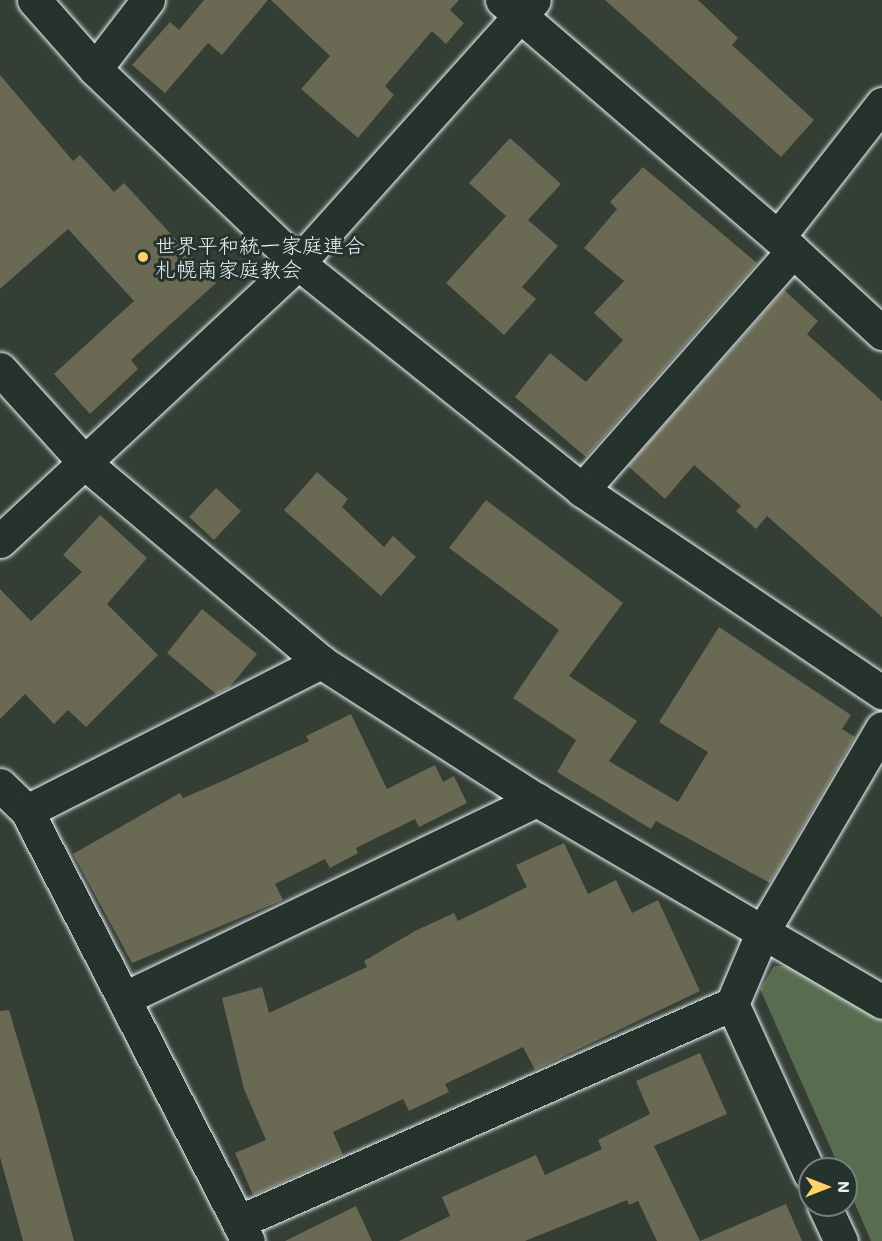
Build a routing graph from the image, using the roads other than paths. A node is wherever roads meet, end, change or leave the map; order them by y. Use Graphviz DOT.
graph roads {
  1 [pos="34,0"];
  2 [pos="148,0"];
  3 [pos="518,6"];
  4 [pos="95,69"];
  5 [pos="882,104"];
  6 [pos="786,244"];
  7 [pos="298,263"];
  8 [pos="882,333"];
  9 [pos="0,369"];
  10 [pos="86,464"];
  11 [pos="582,490"];
  12 [pos="0,541"];
  13 [pos="321,662"];
  14 [pos="882,692"];
  15 [pos="882,728"];
  16 [pos="0,785"];
  17 [pos="537,800"];
  18 [pos="27,811"];
  19 [pos="763,931"];
  20 [pos="127,998"];
  21 [pos="882,1002"];
  22 [pos="732,1004"];
  23 [pos="802,1157"];
  24 [pos="830,1217"];
  25 [pos="243,1231"];
  26 [pos="841,1241"];
  1 -- 4 [label="street"];
  2 -- 4 [label="street"];
  3 -- 6 [label="street"];
  3 -- 7 [label="street"];
  4 -- 7 [label="street"];
  5 -- 6 [label="street"];
  6 -- 8 [label="street"];
  6 -- 11 [label="street"];
  7 -- 10 [label="street"];
  7 -- 11 [label="street"];
  9 -- 10 [label="street"];
  10 -- 12 [label="street"];
  10 -- 13 [label="street"];
  11 -- 14 [label="street"];
  13 -- 17 [label="street"];
  13 -- 18 [label="street"];
  15 -- 19 [label="street"];
  16 -- 18 [label="street"];
  17 -- 19 [label="street"];
  17 -- 20 [label="street"];
  18 -- 20 [label="street"];
  19 -- 21 [label="street"];
  19 -- 22 [label="street"];
  20 -- 25 [label="street"];
  22 -- 23 [label="street"];
  22 -- 25 [label="street"];
  24 -- 26 [label="street"];
}
